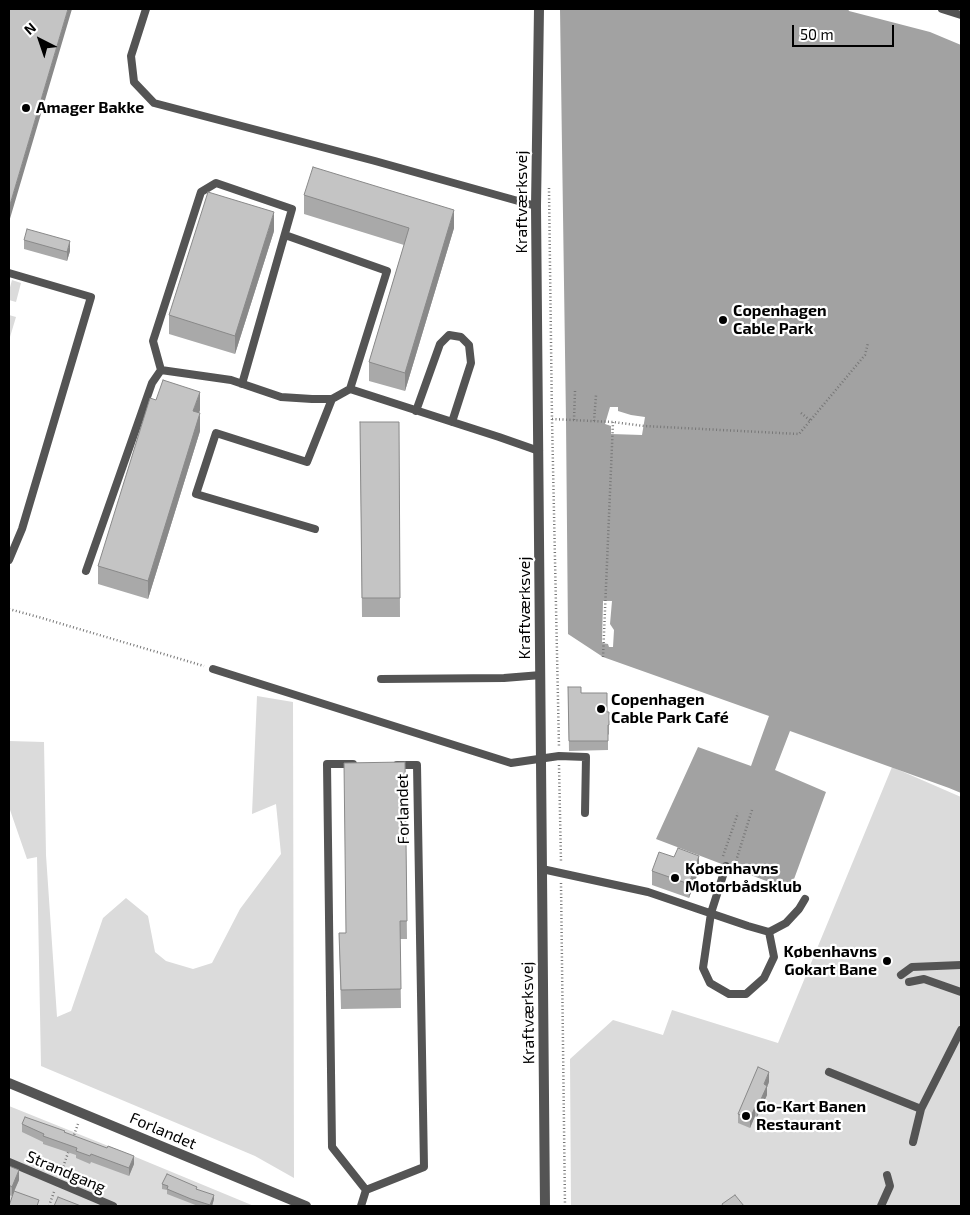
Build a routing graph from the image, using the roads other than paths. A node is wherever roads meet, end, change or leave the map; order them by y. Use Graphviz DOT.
graph roads {
  1 [pos="146,9"];
  2 [pos="539,9"];
  3 [pos="942,9"];
  4 [pos="961,15"];
  5 [pos="536,206"];
  6 [pos="285,235"];
  7 [pos="9,273"];
  8 [pos="161,370"];
  9 [pos="242,384"];
  10 [pos="350,390"];
  11 [pos="332,399"];
  12 [pos="416,410"];
  13 [pos="452,422"];
  14 [pos="539,451"];
  15 [pos="315,529"];
  16 [pos="9,560"];
  17 [pos="86,571"];
  18 [pos="213,669"];
  19 [pos="540,675"];
  20 [pos="381,680"];
  21 [pos="542,758"];
  22 [pos="357,764"];
  23 [pos="387,764"];
  24 [pos="585,813"];
  25 [pos="727,866"];
  26 [pos="542,869"];
  27 [pos="805,899"];
  28 [pos="710,913"];
  29 [pos="769,932"];
  30 [pos="961,965"];
  31 [pos="901,974"];
  32 [pos="909,982"];
  33 [pos="961,992"];
  34 [pos="961,1030"];
  35 [pos="829,1072"];
  36 [pos="9,1083"];
  37 [pos="921,1109"];
  38 [pos="913,1142"];
  39 [pos="9,1162"];
  40 [pos="887,1175"];
  41 [pos="366,1190"];
  42 [pos="113,1206"];
  43 [pos="306,1206"];
  44 [pos="361,1206"];
  45 [pos="545,1206"];
  46 [pos="881,1206"];
  1 -- 5 [label="lane"];
  2 -- 5 [label="street, Kraftværksvej"];
  3 -- 4 [label="lane"];
  5 -- 14 [label="street, Kraftværksvej"];
  6 -- 8 [label="lane"];
  6 -- 9 [label="lane"];
  6 -- 10 [label="lane"];
  7 -- 16 [label="lane"];
  8 -- 9 [label="lane"];
  8 -- 17 [label="lane"];
  9 -- 11 [label="lane"];
  10 -- 11 [label="lane"];
  10 -- 12 [label="lane"];
  11 -- 15 [label="lane"];
  12 -- 13 [label="lane"];
  12 -- 13 [label="lane"];
  13 -- 14 [label="lane"];
  14 -- 19 [label="street, Kraftværksvej"];
  18 -- 21 [label="lane"];
  19 -- 20 [label="lane"];
  19 -- 21 [label="street, Kraftværksvej"];
  21 -- 24 [label="lane"];
  21 -- 26 [label="street, Kraftværksvej"];
  22 -- 41 [label="lane"];
  23 -- 41 [label="lane, Forlandet"];
  25 -- 28 [label="lane"];
  26 -- 28 [label="lane"];
  26 -- 45 [label="street, Kraftværksvej"];
  27 -- 29 [label="lane"];
  28 -- 29 [label="lane"];
  28 -- 29 [label="lane"];
  30 -- 31 [label="lane"];
  32 -- 33 [label="lane"];
  34 -- 37 [label="lane"];
  35 -- 37 [label="lane"];
  36 -- 43 [label="street, Forlandet"];
  37 -- 38 [label="lane"];
  39 -- 42 [label="lane, Strandgang"];
  40 -- 46 [label="lane"];
  41 -- 44 [label="lane"];
}
